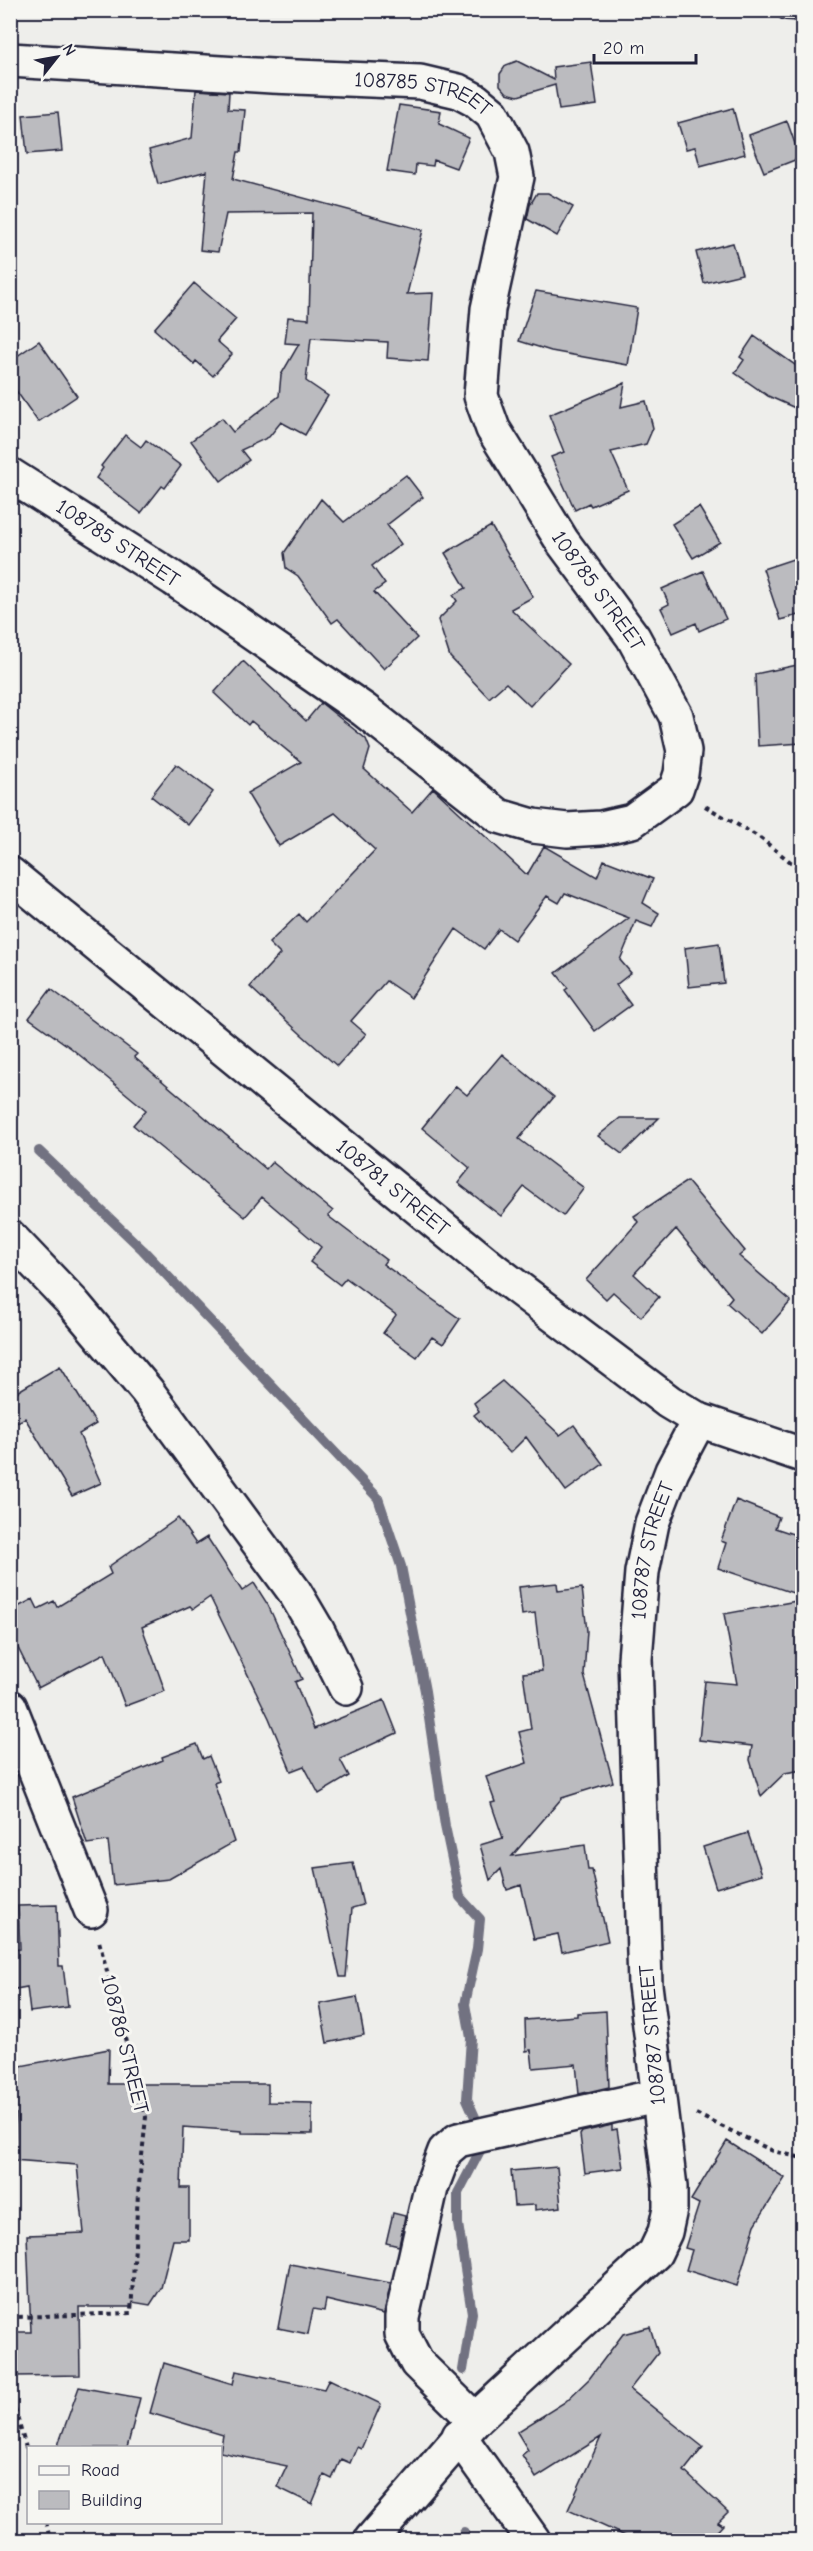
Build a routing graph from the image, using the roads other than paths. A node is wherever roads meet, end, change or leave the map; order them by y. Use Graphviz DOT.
graph roads {
  1 [pos="786,10"];
  2 [pos="802,11"];
  3 [pos="10,60"];
  4 [pos="10,475"];
  5 [pos="10,874"];
  6 [pos="10,1237"];
  7 [pos="699,1420"];
  8 [pos="802,1455"];
  9 [pos="346,1688"];
  10 [pos="12,1712"];
  11 [pos="91,1910"];
  12 [pos="657,2096"];
  13 [pos="467,2428"];
  14 [pos="371,2541"];
  15 [pos="533,2541"];
  1 -- 2 [label="lane"];
  3 -- 4 [label="street, 108785 STREET"];
  5 -- 7 [label="street, 108781 STREET"];
  6 -- 9 [label="street"];
  7 -- 8 [label="street, 108781 STREET"];
  7 -- 12 [label="street, 108787 STREET"];
  10 -- 11 [label="street"];
  12 -- 13 [label="street, 108787 STREET"];
  12 -- 13 [label="street"];
  13 -- 14 [label="street, 108787 STREET"];
  13 -- 15 [label="street"];
}
